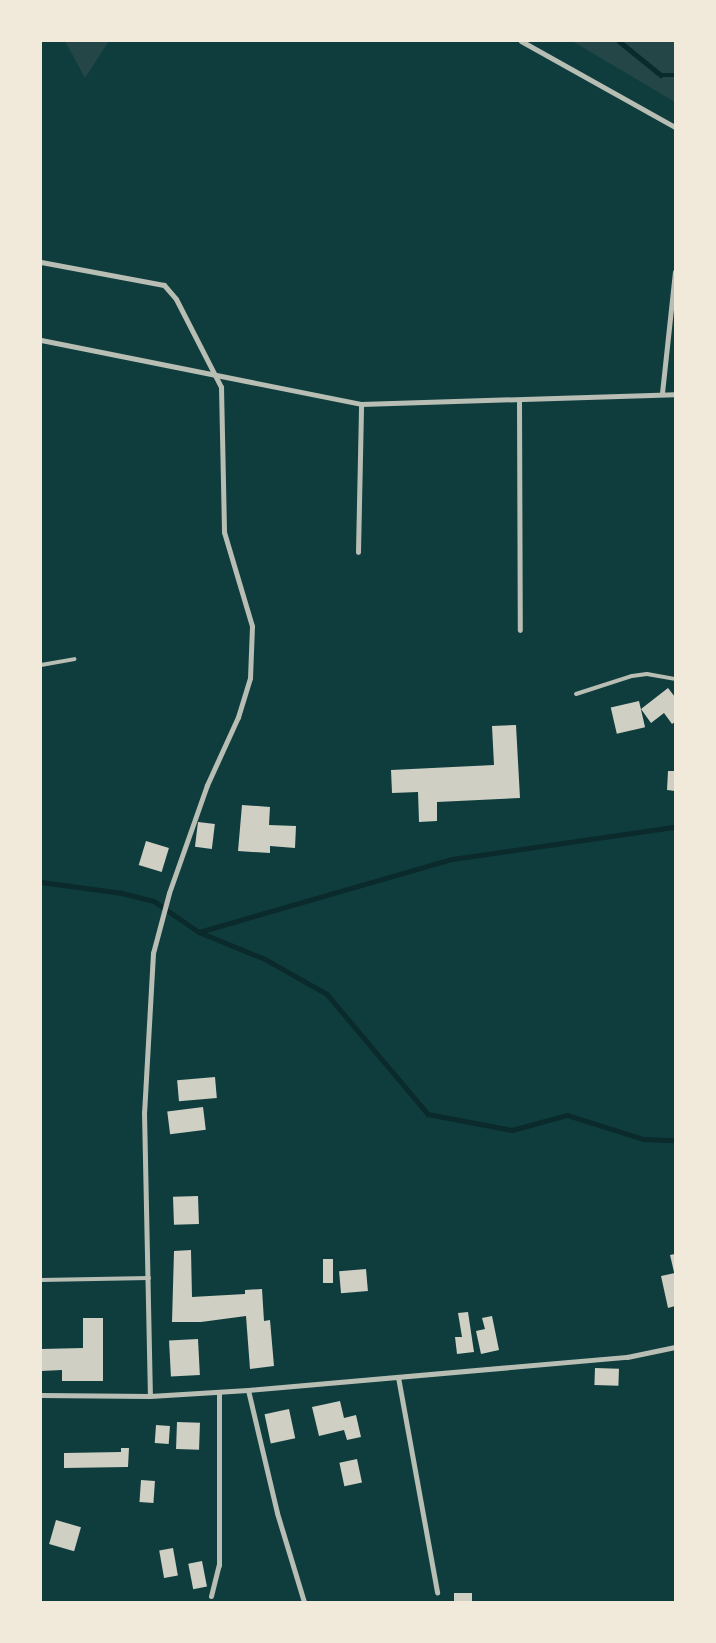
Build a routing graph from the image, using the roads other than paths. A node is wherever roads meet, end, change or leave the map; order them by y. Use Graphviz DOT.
graph roads {
  1 [pos="521,41"];
  2 [pos="675,127"];
  3 [pos="41,262"];
  4 [pos="675,272"];
  5 [pos="41,340"];
  6 [pos="218,376"];
  7 [pos="662,393"];
  8 [pos="675,394"];
  9 [pos="519,400"];
  10 [pos="361,404"];
  11 [pos="358,552"];
  12 [pos="520,630"];
  13 [pos="74,660"];
  14 [pos="41,665"];
  15 [pos="675,679"];
  16 [pos="576,694"];
  17 [pos="149,1278"];
  18 [pos="41,1280"];
  19 [pos="675,1346"];
  20 [pos="398,1377"];
  21 [pos="248,1390"];
  22 [pos="219,1392"];
  23 [pos="41,1395"];
  24 [pos="150,1396"];
  25 [pos="437,1592"];
  26 [pos="211,1596"];
  27 [pos="304,1602"];
  1 -- 2 [label="street"];
  3 -- 6 [label="street"];
  4 -- 7 [label="street"];
  5 -- 6 [label="street"];
  6 -- 10 [label="street"];
  6 -- 17 [label="street"];
  7 -- 8 [label="street"];
  7 -- 9 [label="street"];
  9 -- 10 [label="street"];
  9 -- 12 [label="street"];
  10 -- 11 [label="street"];
  13 -- 14 [label="lane"];
  15 -- 16 [label="lane"];
  17 -- 18 [label="lane"];
  17 -- 24 [label="street"];
  19 -- 20 [label="street"];
  20 -- 21 [label="street"];
  20 -- 25 [label="street"];
  21 -- 22 [label="street"];
  21 -- 27 [label="street"];
  22 -- 24 [label="street"];
  22 -- 26 [label="street"];
  23 -- 24 [label="street"];
}
